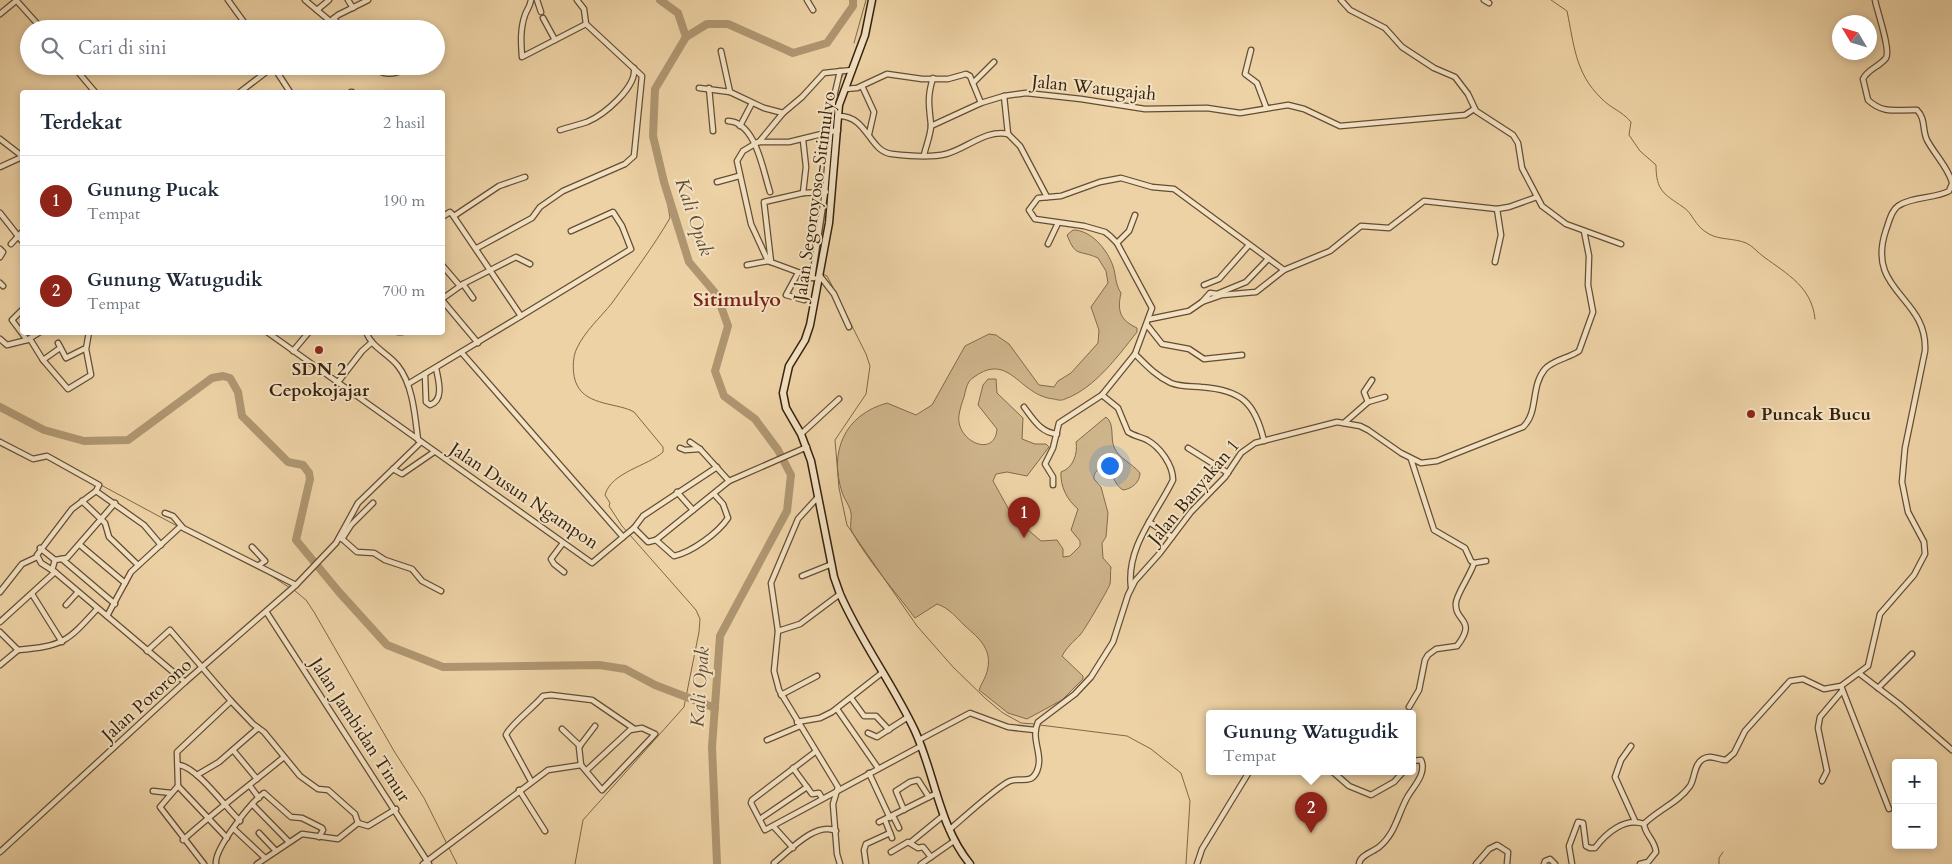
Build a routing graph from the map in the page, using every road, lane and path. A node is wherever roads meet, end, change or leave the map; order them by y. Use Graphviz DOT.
graph roads {
  1 [pos="17,0"];
  2 [pos="228,0"];
  3 [pos="305,0"];
  4 [pos="329,0"];
  5 [pos="348,0"];
  6 [pos="368,0"];
  7 [pos="531,0"];
  8 [pos="537,0"];
  9 [pos="577,0"];
  10 [pos="807,0"];
  11 [pos="872,0"];
  12 [pos="1341,0"];
  13 [pos="1484,0"];
  14 [pos="1875,0"];
  15 [pos="1489,3"];
  16 [pos="353,8"];
  17 [pos="317,10"];
  18 [pos="813,10"];
  19 [pos="0,14"];
  20 [pos="34,20"];
  21 [pos="242,20"];
  22 [pos="332,20"];
  23 [pos="586,24"];
  24 [pos="554,40"];
  25 [pos="1251,50"];
  26 [pos="721,52"];
  27 [pos="994,62"];
  28 [pos="636,69"];
  29 [pos="852,70"];
  30 [pos="840,71"];
  31 [pos="81,75"];
  32 [pos="262,75"];
  33 [pos="280,75"];
  34 [pos="933,78"];
  35 [pos="973,83"];
  36 [pos="862,86"];
  37 [pos="699,88"];
  38 [pos="709,88"];
  39 [pos="845,89"];
  40 [pos="93,90"];
  41 [pos="243,90"];
  42 [pos="289,90"];
  43 [pos="730,92"];
  44 [pos="1004,96"];
  45 [pos="752,103"];
  46 [pos="981,103"];
  47 [pos="1266,107"];
  48 [pos="1474,109"];
  49 [pos="783,113"];
  50 [pos="838,116"];
  51 [pos="728,121"];
  52 [pos="740,126"];
  53 [pos="931,126"];
  54 [pos="560,130"];
  55 [pos="834,130"];
  56 [pos="713,131"];
  57 [pos="869,134"];
  58 [pos="1008,134"];
  59 [pos="0,139"];
  60 [pos="803,140"];
  61 [pos="757,143"];
  62 [pos="20,155"];
  63 [pos="924,155"];
  64 [pos="20,158"];
  65 [pos="0,167"];
  66 [pos="739,176"];
  67 [pos="525,177"];
  68 [pos="717,182"];
  69 [pos="1952,183"];
  70 [pos="770,192"];
  71 [pos="829,192"];
  72 [pos="803,193"];
  73 [pos="1537,196"];
  74 [pos="1047,197"];
  75 [pos="1497,209"];
  76 [pos="0,213"];
  77 [pos="445,215"];
  78 [pos="1135,215"];
  79 [pos="454,216"];
  80 [pos="1058,223"];
  81 [pos="571,231"];
  82 [pos="1584,231"];
  83 [pos="20,233"];
  84 [pos="20,235"];
  85 [pos="1116,243"];
  86 [pos="11,244"];
  87 [pos="1048,244"];
  88 [pos="1621,244"];
  89 [pos="1249,245"];
  90 [pos="477,248"];
  91 [pos="0,249"];
  92 [pos="0,257"];
  93 [pos="1268,259"];
  94 [pos="769,262"];
  95 [pos="1495,262"];
  96 [pos="530,264"];
  97 [pos="747,265"];
  98 [pos="445,268"];
  99 [pos="491,268"];
  100 [pos="1284,270"];
  101 [pos="798,273"];
  102 [pos="821,275"];
  103 [pos="812,278"];
  104 [pos="462,285"];
  105 [pos="1204,285"];
  106 [pos="445,297"];
  107 [pos="473,298"];
  108 [pos="804,300"];
  109 [pos="1202,302"];
  110 [pos="445,303"];
  111 [pos="20,312"];
  112 [pos="522,316"];
  113 [pos="1150,319"];
  114 [pos="1147,325"];
  115 [pos="849,327"];
  116 [pos="20,330"];
  117 [pos="24,335"];
  118 [pos="36,335"];
  119 [pos="88,335"];
  120 [pos="272,335"];
  121 [pos="306,335"];
  122 [pos="367,335"];
  123 [pos="0,339"];
  124 [pos="28,340"];
  125 [pos="371,343"];
  126 [pos="478,343"];
  127 [pos="84,349"];
  128 [pos="293,351"];
  129 [pos="462,353"];
  130 [pos="1135,354"];
  131 [pos="1242,355"];
  132 [pos="43,360"];
  133 [pos="436,368"];
  134 [pos="426,374"];
  135 [pos="1372,380"];
  136 [pos="338,382"];
  137 [pos="408,384"];
  138 [pos="1102,395"];
  139 [pos="1385,397"];
  140 [pos="839,399"];
  141 [pos="1368,402"];
  142 [pos="1024,407"];
  143 [pos="1344,423"];
  144 [pos="801,434"];
  145 [pos="1057,434"];
  146 [pos="419,441"];
  147 [pos="1264,441"];
  148 [pos="0,442"];
  149 [pos="690,442"];
  150 [pos="807,447"];
  151 [pos="680,448"];
  152 [pos="1188,448"];
  153 [pos="700,449"];
  154 [pos="434,452"];
  155 [pos="1411,459"];
  156 [pos="716,468"];
  157 [pos="393,469"];
  158 [pos="1228,473"];
  159 [pos="729,481"];
  160 [pos="1053,485"];
  161 [pos="96,490"];
  162 [pos="677,492"];
  163 [pos="714,494"];
  164 [pos="817,498"];
  165 [pos="82,501"];
  166 [pos="115,503"];
  167 [pos="373,503"];
  168 [pos="693,510"];
  169 [pos="165,513"];
  170 [pos="100,519"];
  171 [pos="1149,522"];
  172 [pos="180,527"];
  173 [pos="634,528"];
  174 [pos="626,534"];
  175 [pos="1172,537"];
  176 [pos="341,538"];
  177 [pos="656,540"];
  178 [pos="563,543"];
  179 [pos="80,545"];
  180 [pos="161,545"];
  181 [pos="252,547"];
  182 [pos="40,548"];
  183 [pos="37,557"];
  184 [pos="62,559"];
  185 [pos="55,560"];
  186 [pos="1486,561"];
  187 [pos="1474,563"];
  188 [pos="832,564"];
  189 [pos="138,565"];
  190 [pos="259,565"];
  191 [pos="54,571"];
  192 [pos="564,572"];
  193 [pos="802,576"];
  194 [pos="125,583"];
  195 [pos="1131,587"];
  196 [pos="293,588"];
  197 [pos="441,591"];
  198 [pos="0,592"];
  199 [pos="78,592"];
  200 [pos="32,594"];
  201 [pos="840,594"];
  202 [pos="66,604"];
  203 [pos="114,604"];
  204 [pos="97,609"];
  205 [pos="267,612"];
  206 [pos="107,616"];
  207 [pos="0,622"];
  208 [pos="778,631"];
  209 [pos="0,632"];
  210 [pos="62,642"];
  211 [pos="18,650"];
  212 [pos="147,651"];
  213 [pos="1912,654"];
  214 [pos="0,665"];
  215 [pos="204,668"];
  216 [pos="883,672"];
  217 [pos="1860,674"];
  218 [pos="817,676"];
  219 [pos="184,682"];
  220 [pos="1878,688"];
  221 [pos="1841,689"];
  222 [pos="781,695"];
  223 [pos="851,698"];
  224 [pos="231,701"];
  225 [pos="1409,707"];
  226 [pos="837,709"];
  227 [pos="908,717"];
  228 [pos="798,724"];
  229 [pos="595,726"];
  230 [pos="258,728"];
  231 [pos="633,728"];
  232 [pos="562,729"];
  233 [pos="889,730"];
  234 [pos="1035,730"];
  235 [pos="868,733"];
  236 [pos="767,740"];
  237 [pos="920,743"];
  238 [pos="580,746"];
  239 [pos="1631,746"];
  240 [pos="233,750"];
  241 [pos="1952,750"];
  242 [pos="815,752"];
  243 [pos="284,757"];
  244 [pos="1416,761"];
  245 [pos="581,765"];
  246 [pos="179,766"];
  247 [pos="793,768"];
  248 [pos="878,768"];
  249 [pos="588,770"];
  250 [pos="869,773"];
  251 [pos="196,774"];
  252 [pos="1247,775"];
  253 [pos="1336,775"];
  254 [pos="1400,775"];
  255 [pos="257,779"];
  256 [pos="1822,780"];
  257 [pos="531,781"];
  258 [pos="178,786"];
  259 [pos="250,786"];
  260 [pos="807,787"];
  261 [pos="838,789"];
  262 [pos="519,790"];
  263 [pos="153,791"];
  264 [pos="171,793"];
  265 [pos="937,793"];
  266 [pos="928,797"];
  267 [pos="259,798"];
  268 [pos="822,798"];
  269 [pos="253,805"];
  270 [pos="223,806"];
  271 [pos="396,809"];
  272 [pos="904,810"];
  273 [pos="1890,810"];
  274 [pos="944,815"];
  275 [pos="892,817"];
  276 [pos="208,818"];
  277 [pos="760,819"];
  278 [pos="885,820"];
  279 [pos="240,821"];
  280 [pos="1635,821"];
  281 [pos="879,822"];
  282 [pos="358,823"];
  283 [pos="1644,824"];
  284 [pos="774,827"];
  285 [pos="899,828"];
  286 [pos="234,829"];
  287 [pos="949,830"];
  288 [pos="546,831"];
  289 [pos="836,831"];
  290 [pos="259,833"];
  291 [pos="319,837"];
  292 [pos="227,838"];
  293 [pos="183,840"];
  294 [pos="954,841"];
  295 [pos="289,842"];
  296 [pos="910,842"];
  297 [pos="793,848"];
  298 [pos="276,850"];
  299 [pos="0,852"];
  300 [pos="891,852"];
  301 [pos="931,857"];
  302 [pos="265,858"];
  303 [pos="1652,862"];
  304 [pos="427,863"];
  305 [pos="774,863"];
  306 [pos="204,864"];
  307 [pos="215,864"];
  308 [pos="257,864"];
  309 [pos="840,864"];
  310 [pos="866,864"];
  311 [pos="921,864"];
  312 [pos="970,864"];
  313 [pos="1197,864"];
  314 [pos="1359,864"];
  315 [pos="1476,864"];
  316 [pos="1507,864"];
  317 [pos="1544,864"];
  318 [pos="1555,864"];
  319 [pos="1572,864"];
  320 [pos="1640,864"];
  1 -- 19 [label="street"];
  1 -- 20 [label="street"];
  2 -- 21 [label="street"];
  3 -- 17 [label="street"];
  4 -- 17 [label="street"];
  5 -- 16 [label="street"];
  6 -- 16 [label="street"];
  7 -- 24 [label="street"];
  8 -- 24 [label="street"];
  9 -- 23 [label="street"];
  10 -- 18 [label="street"];
  11 -- 29 [label="main road, Jalan Segoroyoso-Sitimulyo"];
  12 -- 48 [label="street"];
  13 -- 15 [label="street"];
  14 -- 69 [label="street"];
  16 -- 22 [label="street"];
  17 -- 22 [label="street"];
  23 -- 24 [label="street"];
  23 -- 28 [label="street"];
  25 -- 47 [label="street"];
  26 -- 43 [label="street"];
  27 -- 35 [label="street"];
  28 -- 54 [label="street"];
  28 -- 90 [label="street"];
  29 -- 30 [label="street"];
  29 -- 39 [label="main road, Jalan Segoroyoso-Sitimulyo"];
  30 -- 49 [label="street"];
  30 -- 55 [label="street"];
  31 -- 40 [label="street"];
  32 -- 41 [label="street"];
  33 -- 42 [label="street"];
  34 -- 35 [label="street"];
  34 -- 36 [label="street"];
  34 -- 53 [label="street"];
  35 -- 46 [label="street"];
  36 -- 39 [label="street"];
  36 -- 57 [label="street"];
  37 -- 38 [label="street"];
  38 -- 43 [label="street"];
  38 -- 56 [label="street"];
  39 -- 50 [label="main road, Jalan Segoroyoso-Sitimulyo"];
  43 -- 45 [label="street"];
  44 -- 46 [label="street, Jalan Watugajah"];
  44 -- 47 [label="street, Jalan Watugajah"];
  44 -- 58 [label="street"];
  45 -- 49 [label="street"];
  45 -- 52 [label="street"];
  46 -- 53 [label="street, Jalan Watugajah"];
  47 -- 48 [label="street, Jalan Watugajah"];
  48 -- 73 [label="street"];
  49 -- 61 [label="street"];
  50 -- 55 [label="main road, Jalan Segoroyoso-Sitimulyo"];
  50 -- 57 [label="street"];
  51 -- 52 [label="street"];
  52 -- 61 [label="street"];
  53 -- 63 [label="street"];
  55 -- 60 [label="street"];
  55 -- 71 [label="main road, Jalan Segoroyoso-Sitimulyo"];
  57 -- 63 [label="street"];
  58 -- 63 [label="street"];
  58 -- 74 [label="street"];
  59 -- 62 [label="street"];
  60 -- 61 [label="street"];
  60 -- 72 [label="street"];
  61 -- 66 [label="street"];
  61 -- 70 [label="street"];
  64 -- 65 [label="street"];
  66 -- 68 [label="street"];
  66 -- 94 [label="street"];
  67 -- 79 [label="street"];
  69 -- 217 [label="street"];
  71 -- 72 [label="street"];
  71 -- 102 [label="main road, Jalan Segoroyoso-Sitimulyo"];
  71 -- 103 [label="street"];
  72 -- 94 [label="street"];
  73 -- 75 [label="street"];
  73 -- 82 [label="street"];
  74 -- 80 [label="street"];
  74 -- 89 [label="street"];
  75 -- 95 [label="street"];
  75 -- 100 [label="street"];
  76 -- 83 [label="street"];
  77 -- 79 [label="street"];
  78 -- 85 [label="street"];
  79 -- 90 [label="street"];
  80 -- 85 [label="street"];
  80 -- 87 [label="street"];
  81 -- 112 [label="street"];
  82 -- 88 [label="street"];
  82 -- 155 [label="street, Jalan Banyakan 1"];
  84 -- 86 [label="street"];
  85 -- 113 [label="street"];
  89 -- 93 [label="street"];
  89 -- 105 [label="street"];
  90 -- 99 [label="street"];
  91 -- 92 [label="street"];
  93 -- 100 [label="street"];
  93 -- 109 [label="street"];
  94 -- 97 [label="street"];
  94 -- 101 [label="street"];
  96 -- 99 [label="street"];
  98 -- 104 [label="street"];
  99 -- 104 [label="street"];
  99 -- 112 [label="street"];
  100 -- 109 [label="street"];
  101 -- 103 [label="street"];
  101 -- 108 [label="street"];
  102 -- 103 [label="street"];
  102 -- 115 [label="street"];
  102 -- 144 [label="main road, Jalan Segoroyoso-Sitimulyo"];
  104 -- 106 [label="street"];
  104 -- 107 [label="street"];
  109 -- 113 [label="street"];
  110 -- 126 [label="street"];
  111 -- 116 [label="street"];
  112 -- 126 [label="street"];
  113 -- 114 [label="street"];
  114 -- 130 [label="street"];
  114 -- 131 [label="street"];
  117 -- 124 [label="street"];
  118 -- 124 [label="street"];
  119 -- 132 [label="street"];
  120 -- 128 [label="street"];
  121 -- 128 [label="street"];
  122 -- 125 [label="street"];
  123 -- 124 [label="street"];
  124 -- 132 [label="street"];
  125 -- 136 [label="street"];
  125 -- 137 [label="street"];
  126 -- 129 [label="street"];
  127 -- 132 [label="street"];
  128 -- 136 [label="street"];
  129 -- 133 [label="street"];
  129 -- 174 [label="street"];
  130 -- 138 [label="street"];
  130 -- 147 [label="street"];
  133 -- 134 [label="street"];
  133 -- 134 [label="street"];
  134 -- 137 [label="street"];
  135 -- 141 [label="street"];
  136 -- 146 [label="street"];
  137 -- 146 [label="street"];
  138 -- 145 [label="street"];
  138 -- 171 [label="street"];
  139 -- 141 [label="street"];
  140 -- 144 [label="street"];
  141 -- 143 [label="street"];
  142 -- 145 [label="street"];
  143 -- 147 [label="street, Jalan Banyakan 1"];
  143 -- 155 [label="street, Jalan Banyakan 1"];
  144 -- 150 [label="main road, Jalan Segoroyoso-Sitimulyo"];
  145 -- 160 [label="street"];
  146 -- 154 [label="street, Jalan Dusun Ngampon"];
  146 -- 157 [label="street"];
  147 -- 158 [label="street, Jalan Banyakan 1"];
  148 -- 161 [label="street"];
  149 -- 153 [label="street"];
  150 -- 159 [label="street"];
  150 -- 164 [label="main road, Jalan Segoroyoso-Sitimulyo"];
  151 -- 153 [label="street"];
  152 -- 158 [label="street"];
  153 -- 156 [label="street"];
  154 -- 157 [label="street"];
  154 -- 178 [label="street, Jalan Dusun Ngampon"];
  155 -- 187 [label="street"];
  156 -- 159 [label="street"];
  156 -- 162 [label="street, Jalan Dusun Ngampon"];
  157 -- 176 [label="street"];
  158 -- 175 [label="street, Jalan Banyakan 1"];
  159 -- 163 [label="street"];
  161 -- 165 [label="street"];
  161 -- 166 [label="street"];
  162 -- 168 [label="street"];
  162 -- 173 [label="street, Jalan Dusun Ngampon"];
  163 -- 168 [label="street"];
  163 -- 177 [label="street"];
  164 -- 188 [label="main road, Jalan Segoroyoso-Sitimulyo"];
  164 -- 208 [label="street"];
  165 -- 170 [label="street"];
  165 -- 182 [label="street"];
  166 -- 170 [label="street"];
  166 -- 180 [label="street"];
  167 -- 176 [label="street"];
  168 -- 177 [label="street"];
  169 -- 172 [label="street"];
  170 -- 179 [label="street"];
  170 -- 189 [label="street"];
  171 -- 175 [label="street"];
  171 -- 195 [label="street"];
  172 -- 180 [label="street"];
  172 -- 190 [label="street"];
  173 -- 174 [label="street, Jalan Dusun Ngampon"];
  173 -- 177 [label="street"];
  174 -- 178 [label="street, Jalan Dusun Ngampon"];
  175 -- 195 [label="street, Jalan Banyakan 1"];
  176 -- 196 [label="street, Jalan Potorono"];
  176 -- 197 [label="street"];
  178 -- 192 [label="street"];
  179 -- 184 [label="street"];
  179 -- 194 [label="street"];
  180 -- 189 [label="street"];
  181 -- 190 [label="street"];
  182 -- 183 [label="street"];
  182 -- 185 [label="street"];
  183 -- 191 [label="street"];
  183 -- 198 [label="street"];
  184 -- 185 [label="street"];
  184 -- 203 [label="street"];
  185 -- 191 [label="street"];
  186 -- 187 [label="street"];
  187 -- 225 [label="street"];
  188 -- 193 [label="street"];
  188 -- 201 [label="main road, Jalan Segoroyoso-Sitimulyo"];
  189 -- 194 [label="street"];
  190 -- 196 [label="street"];
  191 -- 199 [label="street"];
  191 -- 200 [label="street"];
  194 -- 203 [label="street"];
  195 -- 234 [label="street, Jalan Banyakan 1"];
  196 -- 205 [label="street, Jalan Potorono"];
  199 -- 202 [label="street"];
  199 -- 204 [label="street"];
  200 -- 207 [label="street"];
  200 -- 210 [label="street"];
  201 -- 208 [label="street"];
  201 -- 216 [label="main road, Jalan Segoroyoso-Sitimulyo"];
  203 -- 206 [label="street"];
  204 -- 206 [label="street"];
  204 -- 210 [label="street"];
  205 -- 215 [label="street, Jalan Potorono"];
  205 -- 271 [label="street, Jalan Jambidan Timur"];
  206 -- 212 [label="street"];
  208 -- 222 [label="street"];
  209 -- 211 [label="street"];
  210 -- 211 [label="street"];
  211 -- 214 [label="street"];
  212 -- 215 [label="street"];
  212 -- 219 [label="street"];
  213 -- 220 [label="street"];
  215 -- 219 [label="street, Jalan Potorono"];
  215 -- 224 [label="street"];
  216 -- 223 [label="street"];
  216 -- 227 [label="main road, Jalan Segoroyoso-Sitimulyo"];
  217 -- 220 [label="street"];
  217 -- 221 [label="street"];
  218 -- 222 [label="street"];
  219 -- 299 [label="street, Jalan Potorono"];
  220 -- 241 [label="street"];
  221 -- 256 [label="street"];
  221 -- 273 [label="street"];
  221 -- 283 [label="street"];
  222 -- 228 [label="street"];
  223 -- 226 [label="street"];
  223 -- 233 [label="street"];
  224 -- 230 [label="street"];
  224 -- 246 [label="street"];
  226 -- 228 [label="street"];
  226 -- 248 [label="street"];
  227 -- 233 [label="street"];
  227 -- 237 [label="main road, Jalan Segoroyoso-Sitimulyo"];
  228 -- 236 [label="street"];
  228 -- 242 [label="street"];
  229 -- 238 [label="street"];
  230 -- 240 [label="street"];
  230 -- 243 [label="street"];
  231 -- 249 [label="street"];
  231 -- 249 [label="street"];
  231 -- 257 [label="street"];
  232 -- 238 [label="street"];
  233 -- 235 [label="street"];
  234 -- 237 [label="street"];
  234 -- 287 [label="street"];
  237 -- 248 [label="street"];
  237 -- 265 [label="main road, Jalan Segoroyoso-Sitimulyo"];
  238 -- 245 [label="street"];
  239 -- 280 [label="street"];
  240 -- 251 [label="street"];
  240 -- 255 [label="street"];
  242 -- 247 [label="street"];
  242 -- 261 [label="street"];
  243 -- 255 [label="street"];
  243 -- 282 [label="street"];
  244 -- 314 [label="street"];
  245 -- 249 [label="street"];
  245 -- 257 [label="street"];
  246 -- 251 [label="street"];
  246 -- 258 [label="street"];
  247 -- 260 [label="street"];
  247 -- 277 [label="street"];
  248 -- 250 [label="street"];
  250 -- 261 [label="street"];
  250 -- 275 [label="street"];
  251 -- 270 [label="street"];
  252 -- 313 [label="street"];
  253 -- 254 [label="street"];
  255 -- 259 [label="street"];
  257 -- 262 [label="street"];
  258 -- 264 [label="street"];
  258 -- 276 [label="street"];
  259 -- 267 [label="street"];
  259 -- 270 [label="street"];
  260 -- 268 [label="street"];
  260 -- 277 [label="street"];
  261 -- 268 [label="street"];
  261 -- 289 [label="street"];
  262 -- 288 [label="street"];
  262 -- 304 [label="street"];
  263 -- 264 [label="street"];
  264 -- 293 [label="street"];
  265 -- 266 [label="street"];
  265 -- 274 [label="main road, Jalan Segoroyoso-Sitimulyo"];
  266 -- 272 [label="street"];
  266 -- 272 [label="street"];
  267 -- 269 [label="street"];
  267 -- 291 [label="street"];
  268 -- 284 [label="street"];
  269 -- 279 [label="street"];
  269 -- 295 [label="street"];
  270 -- 276 [label="street"];
  270 -- 279 [label="street"];
  271 -- 282 [label="street"];
  271 -- 304 [label="street, Jalan Jambidan Timur"];
  272 -- 275 [label="street"];
  274 -- 287 [label="main road, Jalan Segoroyoso-Sitimulyo"];
  274 -- 296 [label="street"];
  275 -- 278 [label="street"];
  275 -- 285 [label="street"];
  276 -- 292 [label="street"];
  276 -- 293 [label="street"];
  277 -- 284 [label="street"];
  278 -- 281 [label="street"];
  278 -- 310 [label="street"];
  279 -- 286 [label="street"];
  280 -- 283 [label="street"];
  280 -- 319 [label="street"];
  282 -- 291 [label="street"];
  283 -- 303 [label="street"];
  284 -- 297 [label="street"];
  286 -- 292 [label="street"];
  286 -- 302 [label="street"];
  287 -- 294 [label="main road, Jalan Segoroyoso-Sitimulyo"];
  289 -- 297 [label="street"];
  289 -- 309 [label="street"];
  290 -- 298 [label="street"];
  291 -- 295 [label="street"];
  292 -- 307 [label="street"];
  293 -- 306 [label="street"];
  294 -- 301 [label="street"];
  294 -- 312 [label="main road, Jalan Segoroyoso-Sitimulyo"];
  295 -- 298 [label="street"];
  296 -- 300 [label="street"];
  296 -- 301 [label="street"];
  297 -- 305 [label="street"];
  298 -- 302 [label="street"];
  301 -- 311 [label="street"];
  302 -- 308 [label="street"];
  303 -- 320 [label="street"];
  315 -- 316 [label="street"];
  317 -- 318 [label="street"];
}
